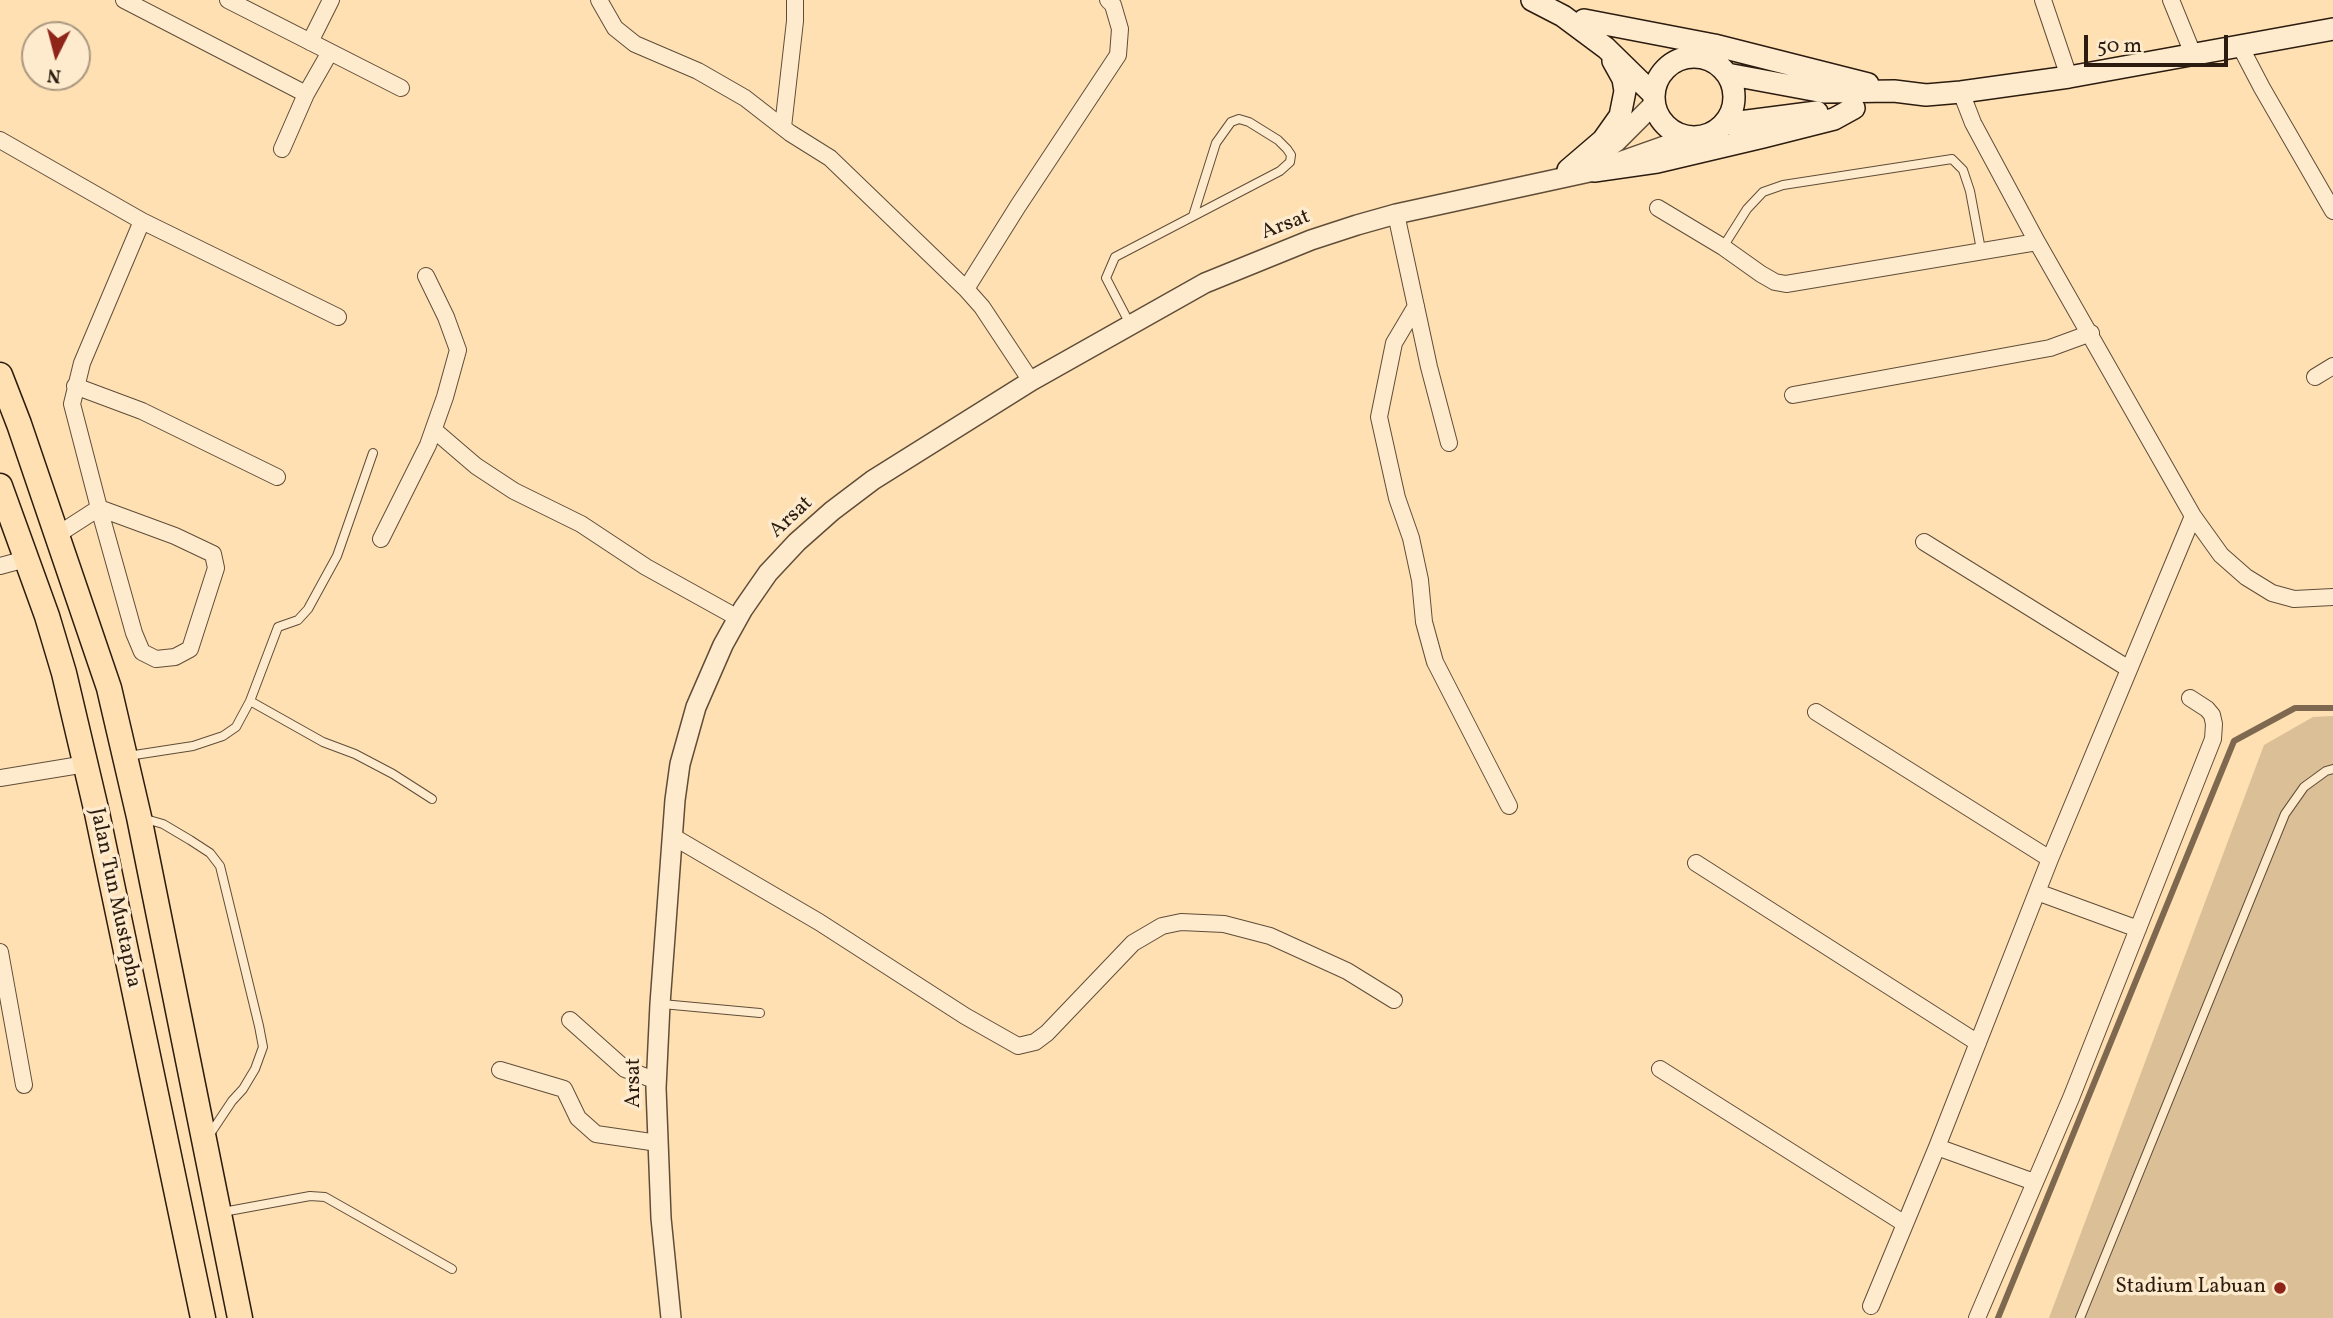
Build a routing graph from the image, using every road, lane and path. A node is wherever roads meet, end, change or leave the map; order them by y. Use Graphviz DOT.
graph roads {
  1 [pos="124,0"];
  2 [pos="228,0"];
  3 [pos="331,0"];
  4 [pos="599,0"];
  5 [pos="795,0"];
  6 [pos="1108,0"];
  7 [pos="1532,0"];
  8 [pos="2043,0"];
  9 [pos="2171,0"];
  10 [pos="1573,18"];
  11 [pos="2333,29"];
  12 [pos="310,42"];
  13 [pos="2241,46"];
  14 [pos="1606,48"];
  15 [pos="330,52"];
  16 [pos="2193,54"];
  17 [pos="1681,58"];
  18 [pos="1727,74"];
  19 [pos="2068,77"];
  20 [pos="401,88"];
  21 [pos="1894,91"];
  22 [pos="1961,92"];
  23 [pos="306,94"];
  24 [pos="1926,95"];
  25 [pos="1654,99"];
  26 [pos="1854,108"];
  27 [pos="1724,124"];
  28 [pos="783,127"];
  29 [pos="1690,137"];
  30 [pos="0,140"];
  31 [pos="282,149"];
  32 [pos="1568,170"];
  33 [pos="1594,170"];
  34 [pos="1541,182"];
  35 [pos="1658,208"];
  36 [pos="2333,211"];
  37 [pos="1396,214"];
  38 [pos="1193,216"];
  39 [pos="142,221"];
  40 [pos="2037,242"];
  41 [pos="1723,247"];
  42 [pos="1981,250"];
  43 [pos="426,276"];
  44 [pos="967,289"];
  45 [pos="1416,306"];
  46 [pos="338,317"];
  47 [pos="1131,326"];
  48 [pos="2091,333"];
  49 [pos="2333,366"];
  50 [pos="0,375"];
  51 [pos="2315,377"];
  52 [pos="1031,381"];
  53 [pos="75,386"];
  54 [pos="1793,395"];
  55 [pos="434,430"];
  56 [pos="1450,443"];
  57 [pos="373,453"];
  58 [pos="277,477"];
  59 [pos="0,486"];
  60 [pos="99,508"];
  61 [pos="2193,516"];
  62 [pos="57,535"];
  63 [pos="381,539"];
  64 [pos="1924,542"];
  65 [pos="26,559"];
  66 [pos="0,566"];
  67 [pos="2333,597"];
  68 [pos="737,618"];
  69 [pos="2129,668"];
  70 [pos="2190,698"];
  71 [pos="250,701"];
  72 [pos="1816,712"];
  73 [pos="124,757"];
  74 [pos="86,764"];
  75 [pos="2333,769"];
  76 [pos="0,778"];
  77 [pos="432,799"];
  78 [pos="1509,806"];
  79 [pos="139,817"];
  80 [pos="672,836"];
  81 [pos="2050,859"];
  82 [pos="1696,863"];
  83 [pos="2037,892"];
  84 [pos="2138,929"];
  85 [pos="0,952"];
  86 [pos="1394,1000"];
  87 [pos="660,1004"];
  88 [pos="760,1013"];
  89 [pos="570,1020"];
  90 [pos="1978,1043"];
  91 [pos="1660,1069"];
  92 [pos="500,1070"];
  93 [pos="657,1081"];
  94 [pos="24,1085"];
  95 [pos="205,1143"];
  96 [pos="658,1143"];
  97 [pos="1937,1147"];
  98 [pos="2034,1182"];
  99 [pos="219,1213"];
  100 [pos="1905,1224"];
  101 [pos="452,1269"];
  102 [pos="1871,1306"];
  103 [pos="203,1318"];
  104 [pos="240,1318"];
  105 [pos="671,1318"];
  106 [pos="1977,1318"];
  107 [pos="2080,1318"];
  1 -- 23 [label="street"];
  2 -- 12 [label="street"];
  3 -- 12 [label="street"];
  4 -- 28 [label="street"];
  5 -- 28 [label="street"];
  6 -- 44 [label="street"];
  7 -- 10 [label="main road"];
  8 -- 19 [label="street"];
  9 -- 16 [label="street"];
  10 -- 14 [label="main road"];
  10 -- 17 [label="main road"];
  10 -- 21 [label="main road"];
  11 -- 13 [label="main road"];
  12 -- 15 [label="street"];
  13 -- 16 [label="main road"];
  13 -- 36 [label="street"];
  14 -- 25 [label="main road"];
  14 -- 32 [label="main road"];
  15 -- 20 [label="street"];
  15 -- 23 [label="street"];
  16 -- 19 [label="main road"];
  17 -- 18 [label="main road"];
  17 -- 25 [label="main road"];
  18 -- 21 [label="main road"];
  18 -- 27 [label="main road"];
  19 -- 22 [label="main road"];
  21 -- 24 [label="main road"];
  22 -- 24 [label="main road"];
  22 -- 40 [label="street"];
  23 -- 31 [label="street"];
  24 -- 26 [label="main road"];
  25 -- 29 [label="main road"];
  25 -- 32 [label="street"];
  26 -- 27 [label="main road"];
  26 -- 33 [label="main road"];
  27 -- 29 [label="main road"];
  28 -- 44 [label="street"];
  29 -- 33 [label="street"];
  30 -- 39 [label="street"];
  32 -- 34 [label="street"];
  33 -- 34 [label="street"];
  34 -- 37 [label="street, Arsat"];
  35 -- 41 [label="street"];
  37 -- 45 [label="street"];
  37 -- 47 [label="street, Arsat"];
  38 -- 38 [label="lane"];
  38 -- 47 [label="lane"];
  39 -- 46 [label="street"];
  39 -- 53 [label="street"];
  40 -- 42 [label="street"];
  40 -- 48 [label="street"];
  41 -- 42 [label="street"];
  41 -- 42 [label="lane"];
  43 -- 55 [label="street"];
  44 -- 52 [label="street"];
  45 -- 56 [label="street"];
  45 -- 78 [label="street"];
  47 -- 52 [label="street, Arsat"];
  48 -- 54 [label="street"];
  48 -- 61 [label="street"];
  49 -- 51 [label="street"];
  50 -- 62 [label="main road"];
  52 -- 68 [label="street, Arsat"];
  53 -- 58 [label="street"];
  53 -- 60 [label="street"];
  55 -- 63 [label="street"];
  55 -- 68 [label="street"];
  57 -- 71 [label="lane"];
  59 -- 65 [label="main road, Jalan Tun Mustapha"];
  60 -- 60 [label="street"];
  60 -- 62 [label="street"];
  61 -- 67 [label="street"];
  61 -- 69 [label="street"];
  62 -- 73 [label="main road"];
  64 -- 69 [label="street"];
  65 -- 66 [label="street"];
  65 -- 74 [label="main road, Jalan Tun Mustapha"];
  68 -- 80 [label="street, Arsat"];
  69 -- 81 [label="street"];
  70 -- 84 [label="street"];
  71 -- 73 [label="lane"];
  71 -- 77 [label="lane"];
  72 -- 81 [label="street"];
  73 -- 79 [label="main road"];
  74 -- 76 [label="street"];
  74 -- 103 [label="main road, Jalan Tun Mustapha"];
  75 -- 107 [label="lane"];
  79 -- 95 [label="main road"];
  79 -- 95 [label="lane"];
  80 -- 86 [label="street"];
  80 -- 87 [label="street, Arsat"];
  81 -- 83 [label="street"];
  82 -- 90 [label="street"];
  83 -- 84 [label="street"];
  83 -- 90 [label="street"];
  84 -- 98 [label="street"];
  85 -- 94 [label="street"];
  87 -- 88 [label="lane"];
  87 -- 93 [label="street, Arsat"];
  89 -- 93 [label="street"];
  90 -- 97 [label="street"];
  91 -- 100 [label="street"];
  92 -- 96 [label="street"];
  93 -- 96 [label="street, Arsat"];
  95 -- 99 [label="main road"];
  96 -- 105 [label="street, Arsat"];
  97 -- 98 [label="street"];
  97 -- 100 [label="street"];
  98 -- 106 [label="street"];
  99 -- 101 [label="lane"];
  99 -- 104 [label="main road"];
  100 -- 102 [label="street"];
}
